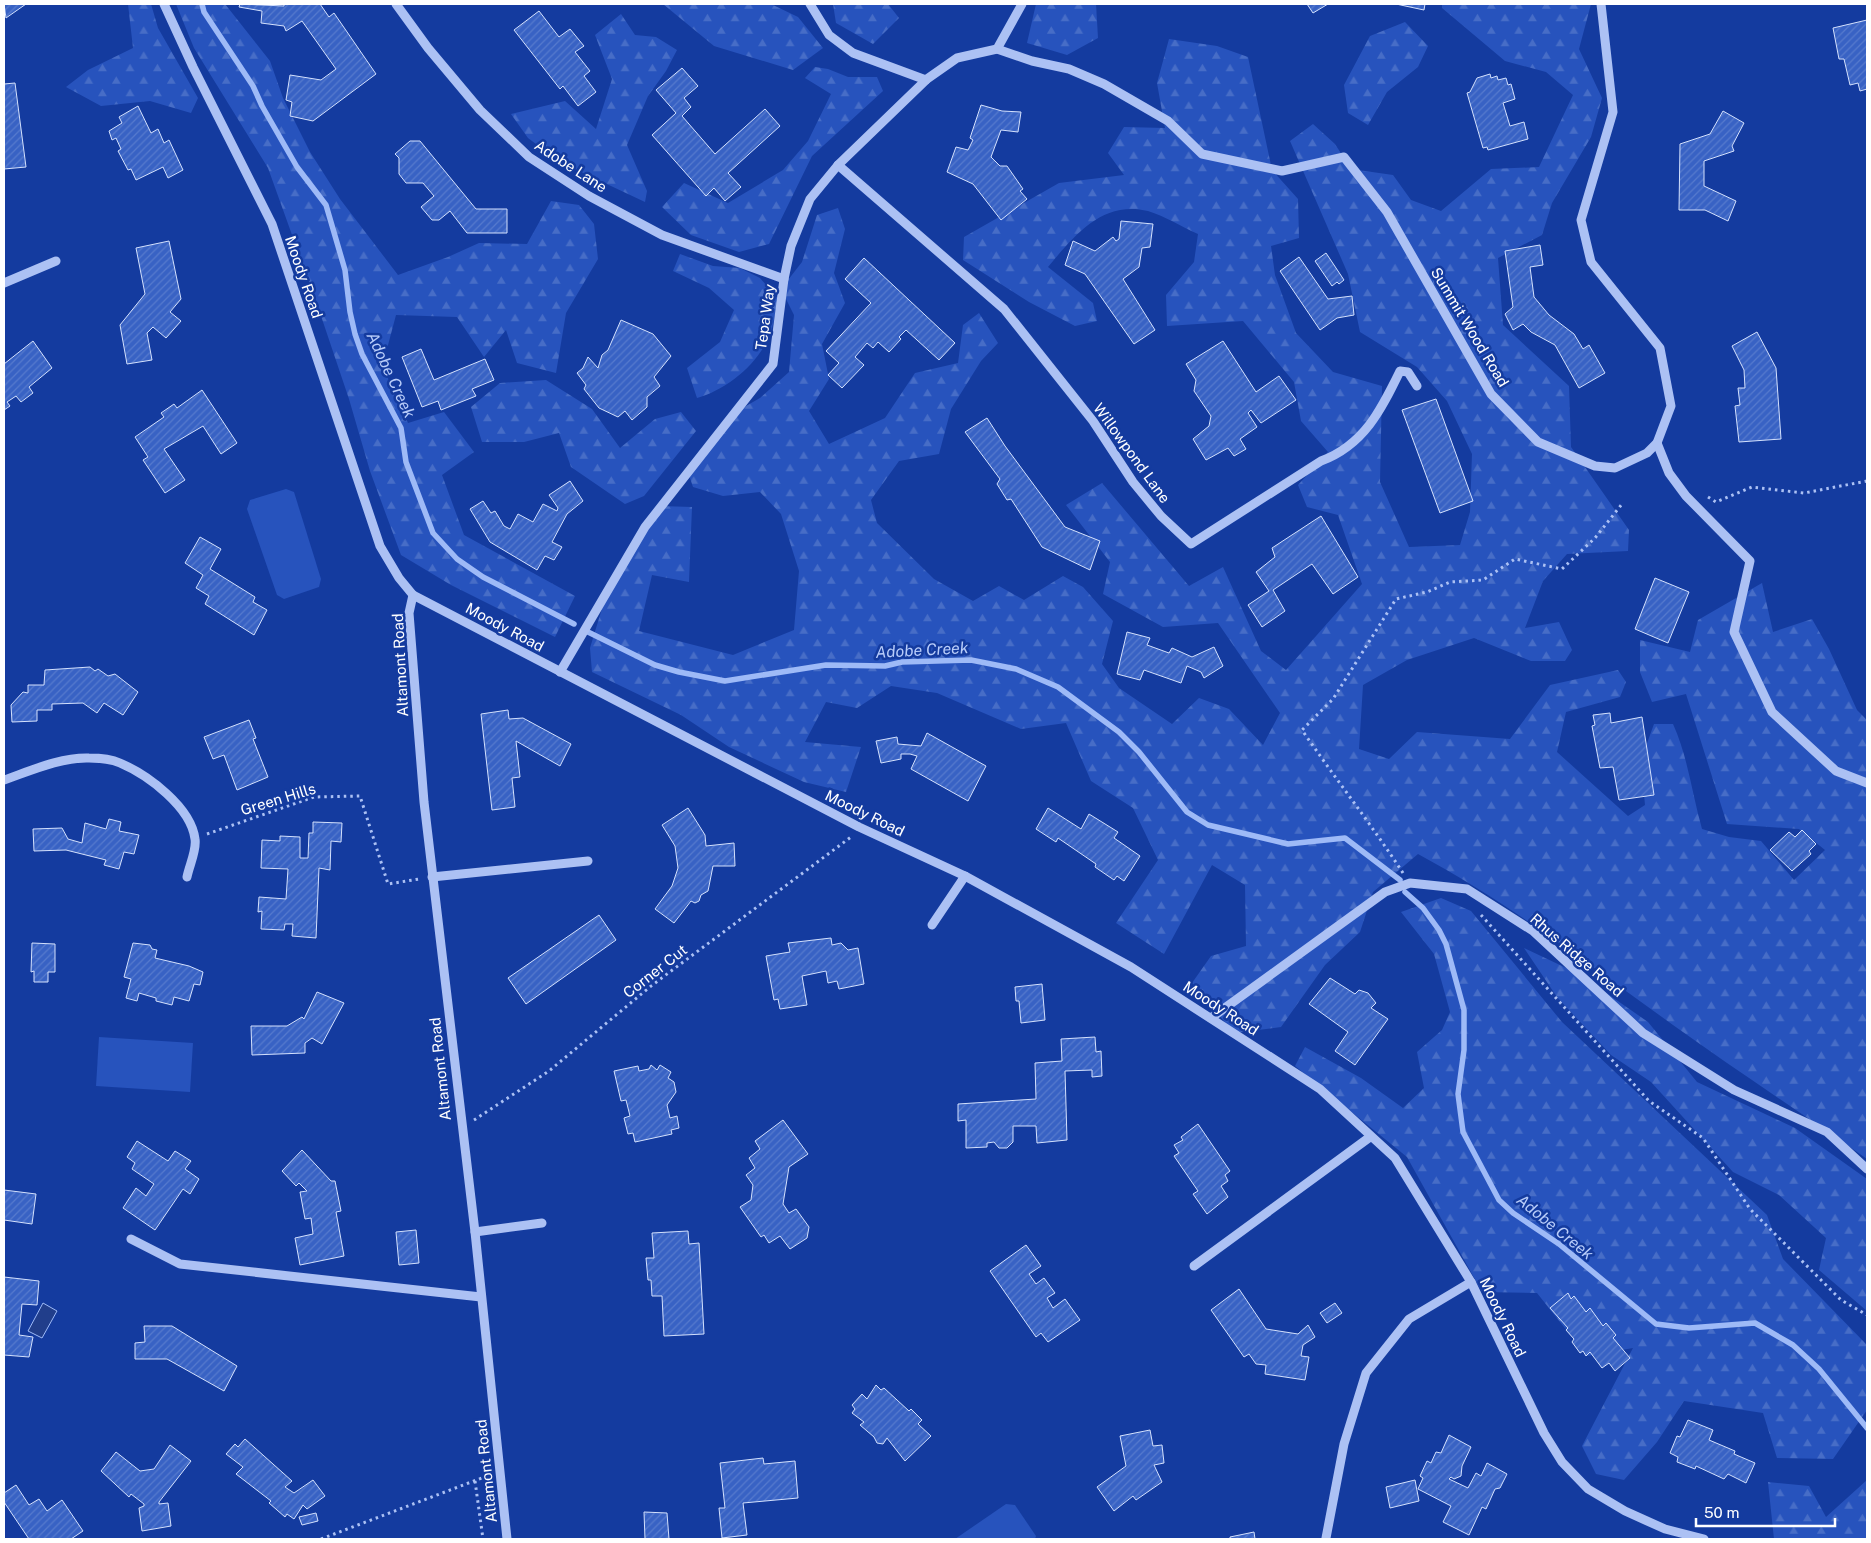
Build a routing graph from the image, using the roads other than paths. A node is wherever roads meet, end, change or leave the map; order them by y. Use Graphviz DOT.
graph roads {
  1 [pos="164,4"];
  2 [pos="396,4"];
  3 [pos="810,4"];
  4 [pos="1022,4"];
  5 [pos="1601,4"];
  6 [pos="997,49"];
  7 [pos="926,80"];
  8 [pos="838,165"];
  9 [pos="56,261"];
  10 [pos="784,279"];
  11 [pos="4,283"];
  12 [pos="1417,386"];
  13 [pos="1657,443"];
  14 [pos="413,595"];
  15 [pos="560,672"];
  16 [pos="4,780"];
  17 [pos="1867,783"];
  18 [pos="588,861"];
  19 [pos="432,876"];
  20 [pos="965,876"];
  21 [pos="187,877"];
  22 [pos="932,926"];
  23 [pos="1211,1018"];
  24 [pos="1370,1137"];
  25 [pos="1867,1169"];
  26 [pos="542,1223"];
  27 [pos="475,1232"];
  28 [pos="131,1238"];
  29 [pos="1194,1266"];
  30 [pos="1471,1282"];
  31 [pos="481,1297"];
  32 [pos="1326,1538"];
  33 [pos="507,1539"];
  34 [pos="1704,1539"];
  1 -- 14 [label="street, Moody Road"];
  2 -- 10 [label="street, Adobe Lane"];
  3 -- 7 [label="street"];
  4 -- 6 [label="street"];
  5 -- 13 [label="street"];
  6 -- 7 [label="street, Tepa Way"];
  6 -- 13 [label="street, Summit Wood Road"];
  7 -- 8 [label="street, Tepa Way"];
  8 -- 10 [label="street, Tepa Way"];
  8 -- 12 [label="street, Willowpond Lane"];
  9 -- 11 [label="street"];
  10 -- 15 [label="street, Tepa Way"];
  13 -- 17 [label="street"];
  14 -- 15 [label="street, Moody Road"];
  14 -- 19 [label="street, Altamont Road"];
  15 -- 20 [label="street, Moody Road"];
  16 -- 21 [label="street"];
  18 -- 19 [label="street"];
  19 -- 27 [label="street, Altamont Road"];
  20 -- 22 [label="street"];
  20 -- 23 [label="street, Moody Road"];
  23 -- 24 [label="street, Moody Road"];
  23 -- 25 [label="street, Rhus Ridge Road"];
  24 -- 29 [label="street"];
  24 -- 30 [label="street, Moody Road"];
  26 -- 27 [label="street"];
  27 -- 31 [label="street, Altamont Road"];
  28 -- 31 [label="street"];
  30 -- 32 [label="street"];
  30 -- 34 [label="street, Moody Road"];
  31 -- 33 [label="street, Altamont Road"];
}
